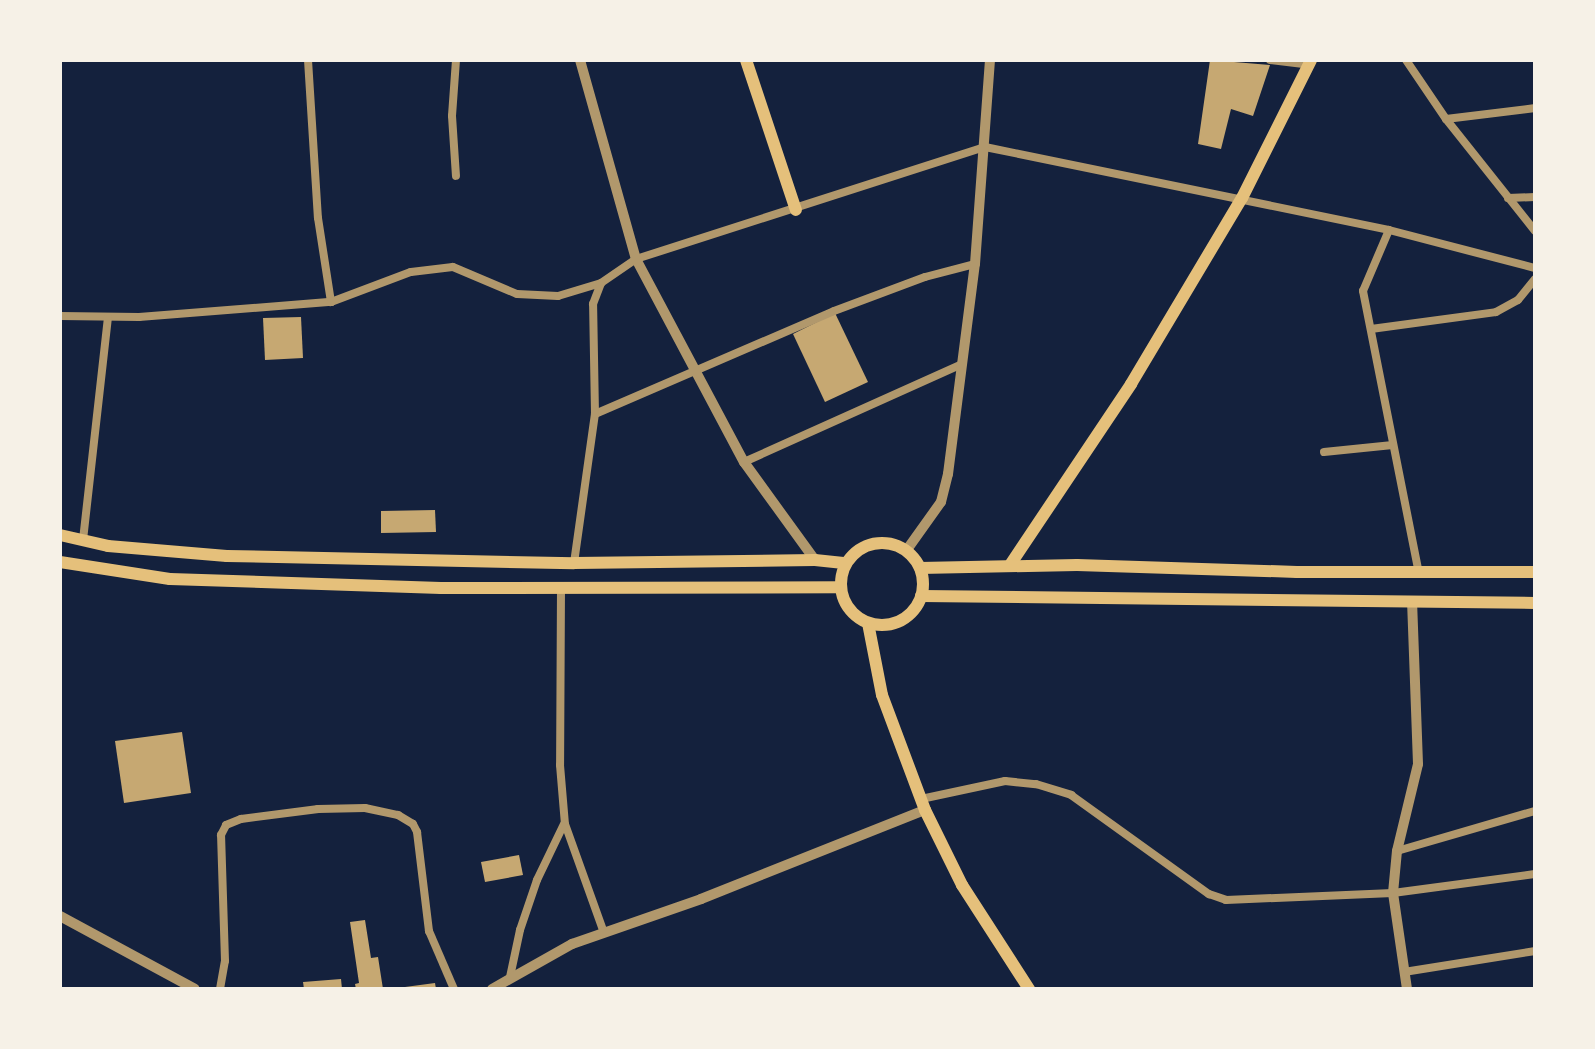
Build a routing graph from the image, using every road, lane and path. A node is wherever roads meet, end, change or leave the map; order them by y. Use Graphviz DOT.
graph roads {
  1 [pos="308,60"];
  2 [pos="456,60"];
  3 [pos="580,60"];
  4 [pos="746,60"];
  5 [pos="990,60"];
  6 [pos="1270,60"];
  7 [pos="1406,60"];
  8 [pos="1309,62"];
  9 [pos="1535,108"];
  10 [pos="1446,119"];
  11 [pos="985,147"];
  12 [pos="456,176"];
  13 [pos="1535,197"];
  14 [pos="1242,198"];
  15 [pos="1508,198"];
  16 [pos="796,210"];
  17 [pos="1389,230"];
  18 [pos="1535,231"];
  19 [pos="636,259"];
  20 [pos="975,264"];
  21 [pos="1535,268"];
  22 [pos="1535,279"];
  23 [pos="601,283"];
  24 [pos="331,302"];
  25 [pos="60,316"];
  26 [pos="108,317"];
  27 [pos="1371,329"];
  28 [pos="960,365"];
  29 [pos="693,370"];
  30 [pos="595,414"];
  31 [pos="1393,445"];
  32 [pos="1324,452"];
  33 [pos="744,462"];
  34 [pos="60,535"];
  35 [pos="83,540"];
  36 [pos="906,551"];
  37 [pos="815,560"];
  38 [pos="60,562"];
  39 [pos="574,563"];
  40 [pos="846,563"];
  41 [pos="1010,565"];
  42 [pos="920,568"];
  43 [pos="1418,570"];
  44 [pos="1535,572"];
  45 [pos="840,587"];
  46 [pos="561,588"];
  47 [pos="921,596"];
  48 [pos="1412,601"];
  49 [pos="1535,603"];
  50 [pos="868,623"];
  51 [pos="923,805"];
  52 [pos="1535,811"];
  53 [pos="565,824"];
  54 [pos="1397,851"];
  55 [pos="1535,874"];
  56 [pos="1393,893"];
  57 [pos="60,916"];
  58 [pos="604,933"];
  59 [pos="1535,951"];
  60 [pos="1404,972"];
  61 [pos="510,977"];
  62 [pos="195,989"];
  63 [pos="220,989"];
  64 [pos="454,989"];
  65 [pos="492,989"];
  66 [pos="1029,989"];
  67 [pos="1407,989"];
  1 -- 24 [label="street"];
  2 -- 12 [label="street"];
  3 -- 19 [label="street"];
  4 -- 16 [label="main road"];
  5 -- 11 [label="street"];
  6 -- 8 [label="street"];
  7 -- 10 [label="street"];
  8 -- 14 [label="main road"];
  9 -- 10 [label="street"];
  10 -- 15 [label="street"];
  11 -- 14 [label="street"];
  11 -- 16 [label="street"];
  11 -- 20 [label="street"];
  13 -- 15 [label="street"];
  14 -- 17 [label="street"];
  14 -- 41 [label="main road"];
  15 -- 18 [label="street"];
  16 -- 19 [label="street"];
  17 -- 21 [label="street"];
  17 -- 27 [label="street"];
  19 -- 23 [label="street"];
  19 -- 29 [label="street"];
  20 -- 28 [label="street"];
  20 -- 29 [label="street"];
  22 -- 27 [label="street"];
  23 -- 24 [label="street"];
  23 -- 30 [label="street"];
  24 -- 26 [label="street"];
  25 -- 26 [label="street"];
  26 -- 35 [label="street"];
  27 -- 31 [label="street"];
  28 -- 33 [label="street"];
  28 -- 36 [label="street"];
  29 -- 30 [label="street"];
  29 -- 33 [label="street"];
  30 -- 39 [label="street"];
  31 -- 32 [label="street"];
  31 -- 43 [label="street"];
  33 -- 37 [label="street"];
  34 -- 35 [label="main road"];
  35 -- 39 [label="main road"];
  36 -- 40 [label="main road"];
  36 -- 42 [label="main road"];
  37 -- 39 [label="main road"];
  37 -- 40 [label="main road"];
  38 -- 46 [label="main road"];
  40 -- 45 [label="main road"];
  41 -- 42 [label="main road"];
  41 -- 43 [label="main road"];
  42 -- 47 [label="main road"];
  43 -- 44 [label="main road"];
  45 -- 46 [label="main road"];
  45 -- 50 [label="main road"];
  46 -- 53 [label="street"];
  47 -- 48 [label="main road"];
  47 -- 50 [label="main road"];
  48 -- 49 [label="main road"];
  48 -- 54 [label="street"];
  50 -- 51 [label="main road"];
  51 -- 56 [label="street"];
  51 -- 58 [label="street"];
  51 -- 66 [label="main road"];
  52 -- 54 [label="street"];
  53 -- 58 [label="street"];
  53 -- 61 [label="street"];
  54 -- 56 [label="street"];
  55 -- 56 [label="street"];
  56 -- 60 [label="street"];
  57 -- 62 [label="street"];
  58 -- 61 [label="street"];
  59 -- 60 [label="street"];
  60 -- 67 [label="street"];
  61 -- 65 [label="street"];
  63 -- 64 [label="street"];
}
